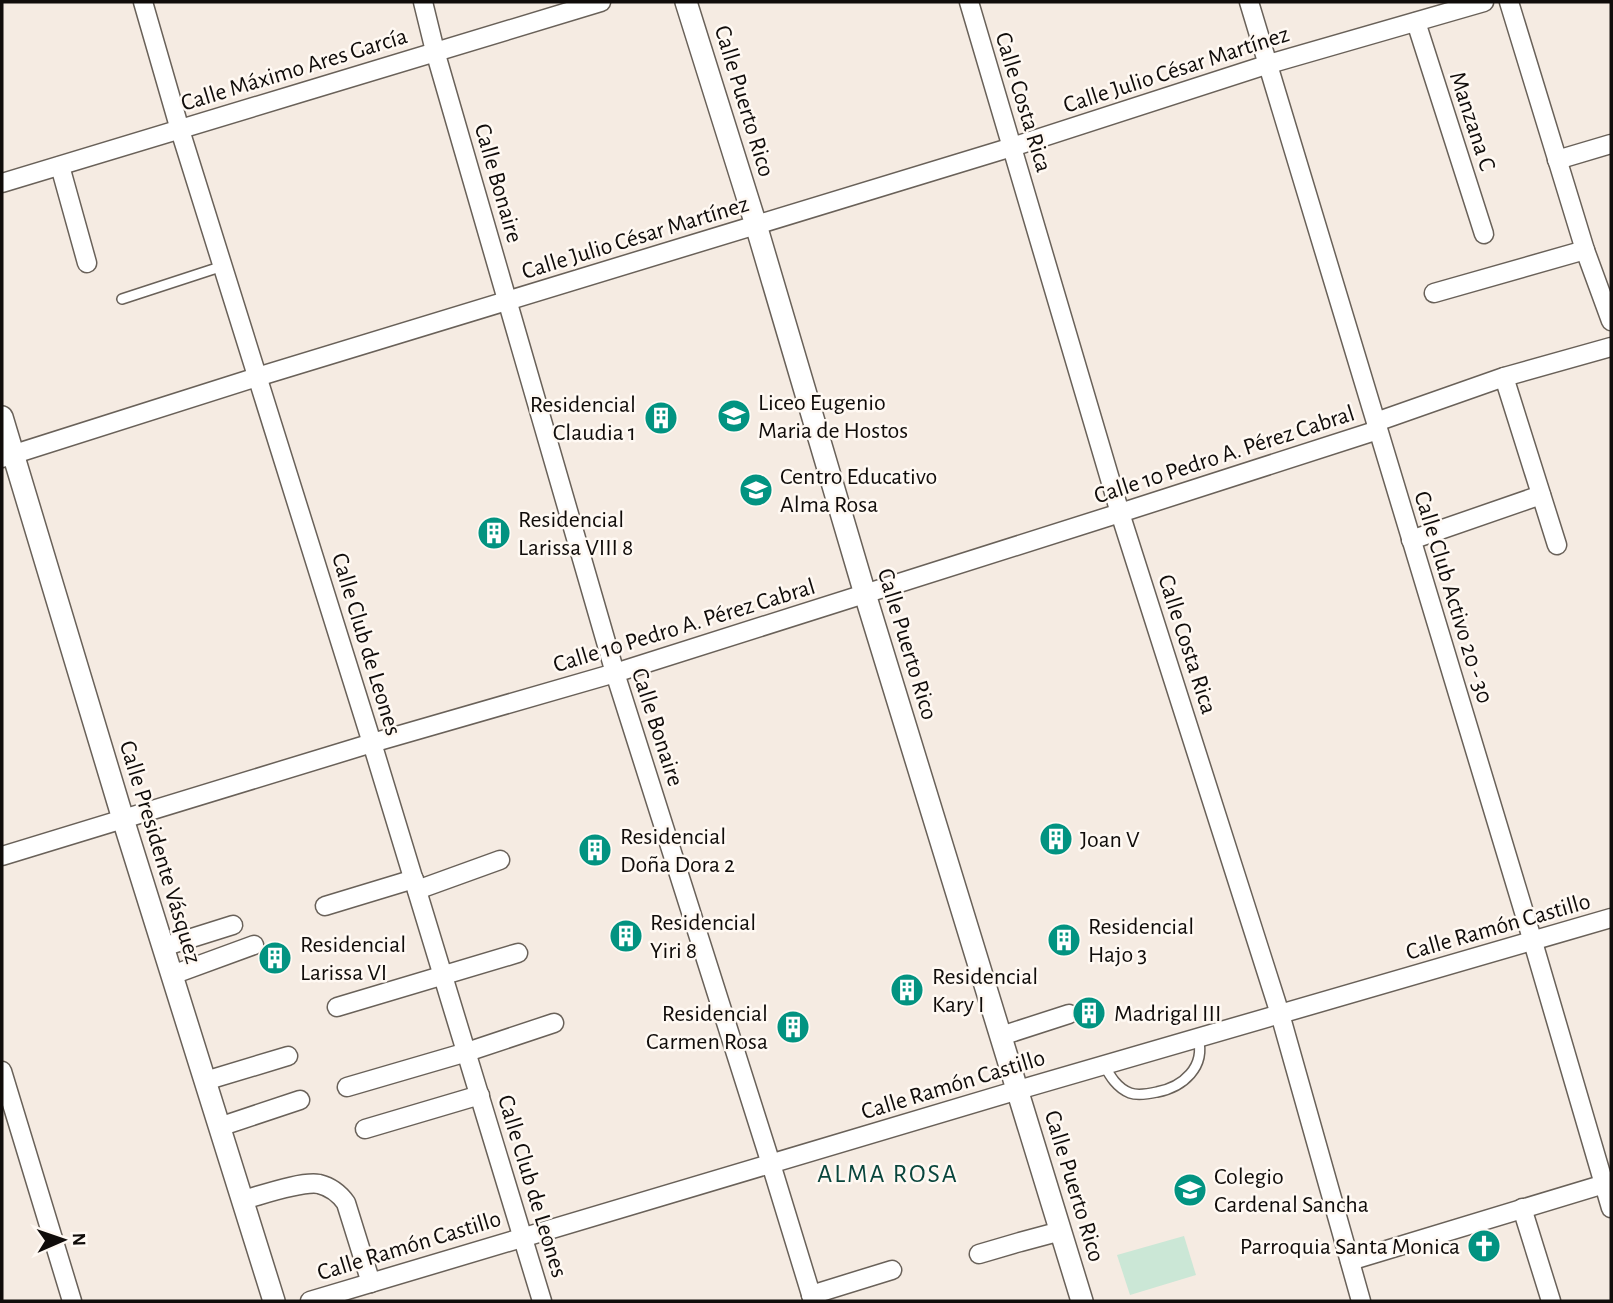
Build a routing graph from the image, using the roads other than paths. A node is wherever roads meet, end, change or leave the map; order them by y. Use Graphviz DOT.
graph roads {
  1 [pos="143,2"];
  2 [pos="423,2"];
  3 [pos="601,2"];
  4 [pos="686,2"];
  5 [pos="969,2"];
  6 [pos="1249,2"];
  7 [pos="1484,2"];
  8 [pos="1509,2"];
  9 [pos="1416,22"];
  10 [pos="435,51"];
  11 [pos="1269,64"];
  12 [pos="180,130"];
  13 [pos="1611,144"];
  14 [pos="1012,146"];
  15 [pos="1557,160"];
  16 [pos="60,166"];
  17 [pos="2,183"];
  18 [pos="756,225"];
  19 [pos="1484,234"];
  20 [pos="1585,250"];
  21 [pos="87,263"];
  22 [pos="223,266"];
  23 [pos="1434,293"];
  24 [pos="122,299"];
  25 [pos="508,301"];
  26 [pos="1611,321"];
  27 [pos="1611,346"];
  28 [pos="257,377"];
  29 [pos="1504,377"];
  30 [pos="2,418"];
  31 [pos="1377,426"];
  32 [pos="7,456"];
  33 [pos="1541,495"];
  34 [pos="1120,513"];
  35 [pos="1411,540"];
  36 [pos="1556,545"];
  37 [pos="865,594"];
  38 [pos="615,673"];
  39 [pos="372,743"];
  40 [pos="123,819"];
  41 [pos="2,856"];
  42 [pos="500,860"];
  43 [pos="415,884"];
  44 [pos="325,905"];
  45 [pos="1611,918"];
  46 [pos="233,925"];
  47 [pos="1533,942"];
  48 [pos="254,945"];
  49 [pos="163,947"];
  50 [pos="518,953"];
  51 [pos="172,975"];
  52 [pos="443,975"];
  53 [pos="337,1007"];
  54 [pos="1069,1014"];
  55 [pos="1280,1014"];
  56 [pos="554,1023"];
  57 [pos="1001,1035"];
  58 [pos="1198,1038"];
  59 [pos="467,1052"];
  60 [pos="288,1056"];
  61 [pos="1104,1065"];
  62 [pos="2,1071"];
  63 [pos="205,1081"];
  64 [pos="347,1087"];
  65 [pos="1018,1090"];
  66 [pos="480,1095"];
  67 [pos="300,1100"];
  68 [pos="219,1127"];
  69 [pos="365,1129"];
  70 [pos="771,1164"];
  71 [pos="1608,1183"];
  72 [pos="243,1199"];
  73 [pos="1522,1208"];
  74 [pos="1611,1208"];
  75 [pos="1061,1231"];
  76 [pos="523,1237"];
  77 [pos="979,1254"];
  78 [pos="1350,1261"];
  79 [pos="892,1270"];
  80 [pos="371,1283"];
  81 [pos="812,1298"];
  82 [pos="72,1301"];
  83 [pos="274,1301"];
  84 [pos="310,1301"];
  85 [pos="542,1301"];
  86 [pos="1082,1301"];
  87 [pos="1361,1301"];
  88 [pos="1551,1301"];
  1 -- 12 [label="street, Calle Club de Leones"];
  2 -- 10 [label="street, Calle Bonaire"];
  3 -- 10 [label="street, Calle Máximo Ares García"];
  4 -- 18 [label="street, Calle Puerto Rico"];
  5 -- 14 [label="street, Calle Costa Rica"];
  6 -- 11 [label="street, Calle Club Activo 20 - 30"];
  7 -- 9 [label="street, Calle Julio César Martínez"];
  8 -- 15 [label="street"];
  9 -- 11 [label="street, Calle Julio César Martínez"];
  9 -- 19 [label="street, Manzana C"];
  10 -- 12 [label="street, Calle Máximo Ares García"];
  10 -- 25 [label="street, Calle Bonaire"];
  11 -- 14 [label="street, Calle Julio César Martínez"];
  11 -- 31 [label="street, Calle Club Activo 20 - 30"];
  12 -- 16 [label="street, Calle Máximo Ares García"];
  12 -- 22 [label="street, Calle Club de Leones"];
  13 -- 15 [label="street"];
  14 -- 18 [label="street, Calle Julio César Martínez"];
  14 -- 34 [label="street, Calle Costa Rica"];
  15 -- 20 [label="street"];
  16 -- 17 [label="street, Calle Máximo Ares García"];
  16 -- 21 [label="street"];
  18 -- 25 [label="street, Calle Julio César Martínez"];
  18 -- 37 [label="street, Calle Puerto Rico"];
  20 -- 23 [label="street"];
  20 -- 26 [label="street"];
  22 -- 24 [label="lane"];
  22 -- 28 [label="street, Calle Club de Leones"];
  25 -- 28 [label="street, Calle Julio César Martínez"];
  25 -- 38 [label="street, Calle Bonaire"];
  27 -- 29 [label="street, Calle 10 Pedro A. Pérez Cabral"];
  28 -- 32 [label="street, Calle Julio César Martínez"];
  28 -- 39 [label="street, Calle Club de Leones"];
  29 -- 31 [label="street, Calle 10 Pedro A. Pérez Cabral"];
  29 -- 33 [label="street"];
  30 -- 32 [label="street, Calle Presidente Vásquez"];
  31 -- 34 [label="street, Calle 10 Pedro A. Pérez Cabral"];
  31 -- 35 [label="street, Calle Club Activo 20 - 30"];
  32 -- 40 [label="street, Calle Presidente Vásquez"];
  33 -- 35 [label="street"];
  33 -- 36 [label="street"];
  34 -- 37 [label="street, Calle 10 Pedro A. Pérez Cabral"];
  34 -- 55 [label="street, Calle Costa Rica"];
  35 -- 47 [label="street, Calle Club Activo 20 - 30"];
  37 -- 38 [label="street, Calle 10 Pedro A. Pérez Cabral"];
  37 -- 57 [label="street, Calle Puerto Rico"];
  38 -- 39 [label="street, Calle 10 Pedro A. Pérez Cabral"];
  38 -- 70 [label="street, Calle Bonaire"];
  39 -- 40 [label="street, Calle 10 Pedro A. Pérez Cabral"];
  39 -- 43 [label="street, Calle Club de Leones"];
  40 -- 41 [label="street, Calle 10 Pedro A. Pérez Cabral"];
  40 -- 49 [label="street, Calle Presidente Vásquez"];
  42 -- 43 [label="street"];
  43 -- 44 [label="street"];
  43 -- 52 [label="street, Calle Club de Leones"];
  45 -- 47 [label="street, Calle Ramón Castillo"];
  46 -- 49 [label="street"];
  47 -- 55 [label="street, Calle Ramón Castillo"];
  47 -- 71 [label="street, Calle Club Activo 20 - 30"];
  48 -- 51 [label="street"];
  49 -- 51 [label="street, Calle Presidente Vásquez"];
  50 -- 52 [label="street"];
  51 -- 63 [label="street, Calle Presidente Vásquez"];
  52 -- 53 [label="street"];
  52 -- 59 [label="street, Calle Club de Leones"];
  54 -- 57 [label="street"];
  55 -- 58 [label="street, Calle Ramón Castillo"];
  55 -- 78 [label="street, Calle Costa Rica"];
  56 -- 59 [label="street"];
  57 -- 65 [label="street, Calle Puerto Rico"];
  58 -- 61 [label="street, Calle Ramón Castillo"];
  58 -- 61 [label="lane"];
  59 -- 64 [label="street"];
  59 -- 66 [label="street, Calle Club de Leones"];
  60 -- 63 [label="street"];
  61 -- 65 [label="street, Calle Ramón Castillo"];
  62 -- 82 [label="street"];
  63 -- 68 [label="street, Calle Presidente Vásquez"];
  65 -- 70 [label="street, Calle Ramón Castillo"];
  65 -- 75 [label="street, Calle Puerto Rico"];
  66 -- 69 [label="street"];
  66 -- 76 [label="street, Calle Club de Leones"];
  67 -- 68 [label="street"];
  68 -- 72 [label="street, Calle Presidente Vásquez"];
  70 -- 76 [label="street, Calle Ramón Castillo"];
  70 -- 81 [label="street, Calle Bonaire"];
  71 -- 73 [label="street"];
  71 -- 74 [label="street, Calle Club Activo 20 - 30"];
  72 -- 80 [label="street"];
  72 -- 83 [label="street, Calle Presidente Vásquez"];
  73 -- 78 [label="street"];
  73 -- 88 [label="street"];
  75 -- 77 [label="street"];
  75 -- 86 [label="street, Calle Puerto Rico"];
  76 -- 80 [label="street, Calle Ramón Castillo"];
  76 -- 85 [label="street, Calle Club de Leones"];
  78 -- 87 [label="street, Calle Costa Rica"];
  79 -- 81 [label="street"];
  80 -- 84 [label="street, Calle Ramón Castillo"];
}
